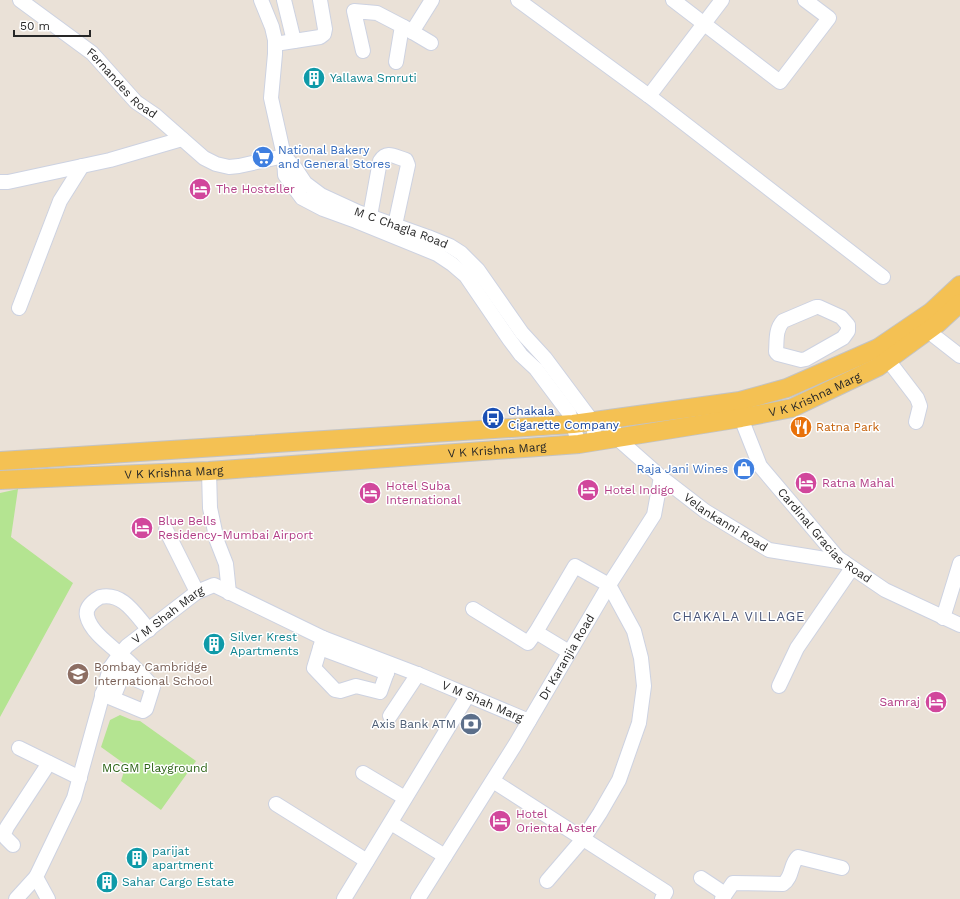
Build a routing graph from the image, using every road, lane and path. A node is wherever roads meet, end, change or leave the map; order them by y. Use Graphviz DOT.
graph roads {
  1 [pos="20,0"];
  2 [pos="261,0"];
  3 [pos="284,0"];
  4 [pos="320,0"];
  5 [pos="432,0"];
  6 [pos="518,0"];
  7 [pos="673,0"];
  8 [pos="722,0"];
  9 [pos="805,0"];
  10 [pos="350,5"];
  11 [pos="704,24"];
  12 [pos="407,29"];
  13 [pos="294,41"];
  14 [pos="432,43"];
  15 [pos="275,44"];
  16 [pos="363,51"];
  17 [pos="396,62"];
  18 [pos="649,96"];
  19 [pos="182,140"];
  20 [pos="284,156"];
  21 [pos="82,166"];
  22 [pos="0,182"];
  23 [pos="381,221"];
  24 [pos="455,257"];
  25 [pos="883,277"];
  26 [pos="476,279"];
  27 [pos="960,285"];
  28 [pos="960,303"];
  29 [pos="19,308"];
  30 [pos="928,331"];
  31 [pos="839,341"];
  32 [pos="818,352"];
  33 [pos="960,356"];
  34 [pos="888,360"];
  35 [pos="849,361"];
  36 [pos="827,370"];
  37 [pos="740,410"];
  38 [pos="610,419"];
  39 [pos="592,421"];
  40 [pos="916,422"];
  41 [pos="573,424"];
  42 [pos="618,439"];
  43 [pos="587,443"];
  44 [pos="0,461"];
  45 [pos="209,471"];
  46 [pos="661,478"];
  47 [pos="0,480"];
  48 [pos="166,530"];
  49 [pos="848,565"];
  50 [pos="959,571"];
  51 [pos="609,585"];
  52 [pos="197,592"];
  53 [pos="229,593"];
  54 [pos="472,610"];
  55 [pos="943,618"];
  56 [pos="960,625"];
  57 [pos="149,630"];
  58 [pos="536,632"];
  59 [pos="321,643"];
  60 [pos="570,652"];
  61 [pos="120,654"];
  62 [pos="110,668"];
  63 [pos="388,669"];
  64 [pos="122,674"];
  65 [pos="418,674"];
  66 [pos="779,686"];
  67 [pos="153,687"];
  68 [pos="468,695"];
  69 [pos="108,696"];
  70 [pos="390,716"];
  71 [pos="530,721"];
  72 [pos="19,748"];
  73 [pos="49,763"];
  74 [pos="363,772"];
  75 [pos="80,778"];
  76 [pos="493,781"];
  77 [pos="405,798"];
  78 [pos="276,804"];
  79 [pos="391,823"];
  80 [pos="583,839"];
  81 [pos="13,845"];
  82 [pos="445,856"];
  83 [pos="367,861"];
  84 [pos="842,868"];
  85 [pos="36,877"];
  86 [pos="701,878"];
  87 [pos="547,881"];
  88 [pos="668,897"];
  89 [pos="724,897"];
  90 [pos="16,899"];
  91 [pos="48,899"];
  92 [pos="344,899"];
  93 [pos="418,899"];
  1 -- 19 [label="street, Fernandes Road"];
  2 -- 15 [label="street, M C Chagla Road"];
  3 -- 13 [label="street"];
  4 -- 13 [label="street"];
  5 -- 12 [label="street"];
  6 -- 18 [label="street"];
  7 -- 11 [label="street"];
  8 -- 11 [label="street"];
  9 -- 11 [label="street"];
  10 -- 12 [label="street"];
  10 -- 16 [label="street"];
  11 -- 18 [label="street"];
  12 -- 14 [label="street"];
  12 -- 17 [label="street"];
  13 -- 15 [label="street"];
  15 -- 20 [label="street, M C Chagla Road"];
  18 -- 25 [label="street"];
  19 -- 20 [label="street, Fernandes Road"];
  19 -- 21 [label="street"];
  20 -- 23 [label="street, M C Chagla Road"];
  21 -- 22 [label="street"];
  21 -- 29 [label="street"];
  23 -- 24 [label="street"];
  23 -- 24 [label="street, M C Chagla Road"];
  24 -- 26 [label="street, M C Chagla Road"];
  26 -- 39 [label="street, M C Chagla Road"];
  26 -- 41 [label="street"];
  27 -- 35 [label="main road, V K Krishna Marg"];
  28 -- 30 [label="main road, V K Krishna Marg"];
  30 -- 33 [label="street"];
  30 -- 34 [label="main road, V K Krishna Marg"];
  31 -- 32 [label="street"];
  31 -- 32 [label="street"];
  31 -- 35 [label="street"];
  32 -- 36 [label="street"];
  34 -- 37 [label="main road, V K Krishna Marg"];
  34 -- 40 [label="street"];
  35 -- 36 [label="main road, V K Krishna Marg"];
  36 -- 37 [label="main road, V K Krishna Marg"];
  37 -- 38 [label="main road, V K Krishna Marg"];
  37 -- 42 [label="main road, V K Krishna Marg"];
  37 -- 49 [label="street, Cardinal Gracias Road"];
  38 -- 39 [label="main road, V K Krishna Marg"];
  38 -- 42 [label="street"];
  39 -- 41 [label="main road, V K Krishna Marg"];
  39 -- 43 [label="street, M C Chagla Road"];
  41 -- 43 [label="street"];
  41 -- 44 [label="main road, V K Krishna Marg"];
  42 -- 43 [label="main road, V K Krishna Marg"];
  42 -- 46 [label="street"];
  43 -- 45 [label="main road, V K Krishna Marg"];
  45 -- 47 [label="main road, V K Krishna Marg"];
  45 -- 53 [label="street"];
  46 -- 49 [label="street, Velankanni Road"];
  46 -- 51 [label="street, Dr Karanjia Road"];
  48 -- 52 [label="street"];
  49 -- 55 [label="street, Cardinal Gracias Road"];
  49 -- 66 [label="street"];
  50 -- 55 [label="street"];
  51 -- 58 [label="street"];
  51 -- 60 [label="street, Dr Karanjia Road"];
  51 -- 80 [label="street"];
  52 -- 53 [label="street, V M Shah Marg"];
  52 -- 57 [label="street, V M Shah Marg"];
  53 -- 59 [label="street, V M Shah Marg"];
  54 -- 58 [label="street"];
  55 -- 56 [label="street, Cardinal Gracias Road"];
  57 -- 61 [label="street, V M Shah Marg"];
  57 -- 61 [label="street"];
  58 -- 60 [label="street"];
  59 -- 63 [label="street, V M Shah Marg"];
  59 -- 63 [label="street"];
  60 -- 71 [label="street, Dr Karanjia Road"];
  61 -- 62 [label="street, V M Shah Marg"];
  61 -- 67 [label="street"];
  62 -- 64 [label="street"];
  62 -- 69 [label="street, V M Shah Marg"];
  63 -- 65 [label="street, V M Shah Marg"];
  64 -- 69 [label="street"];
  64 -- 69 [label="street"];
  65 -- 68 [label="street, V M Shah Marg"];
  65 -- 70 [label="street"];
  68 -- 71 [label="street, V M Shah Marg"];
  68 -- 77 [label="street"];
  69 -- 75 [label="street, V M Shah Marg"];
  71 -- 76 [label="street, Dr Karanjia Road"];
  72 -- 73 [label="street"];
  73 -- 75 [label="street"];
  73 -- 81 [label="street"];
  74 -- 77 [label="street"];
  75 -- 85 [label="street, V M Shah Marg"];
  76 -- 80 [label="street"];
  76 -- 82 [label="street, Dr Karanjia Road"];
  77 -- 79 [label="street"];
  78 -- 83 [label="street"];
  79 -- 82 [label="street"];
  79 -- 83 [label="street"];
  80 -- 87 [label="street"];
  80 -- 88 [label="street"];
  82 -- 93 [label="street, Dr Karanjia Road"];
  83 -- 92 [label="street"];
  84 -- 89 [label="street"];
  85 -- 90 [label="street, V M Shah Marg"];
  85 -- 91 [label="street"];
  86 -- 89 [label="street"];
}
